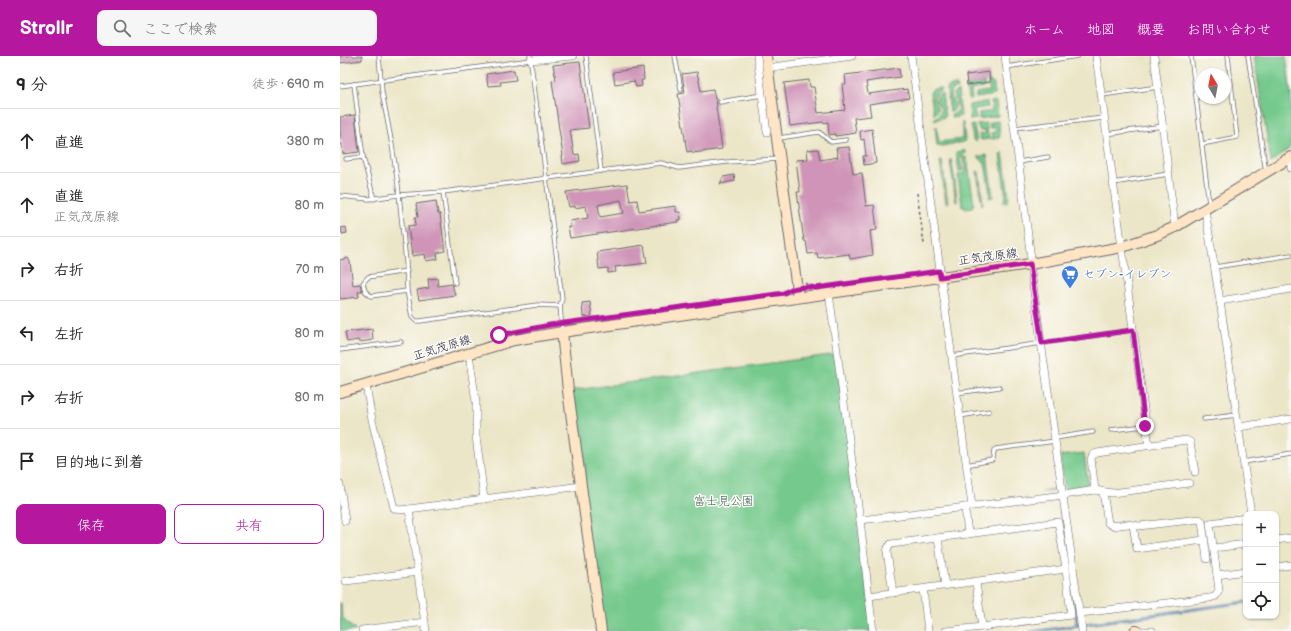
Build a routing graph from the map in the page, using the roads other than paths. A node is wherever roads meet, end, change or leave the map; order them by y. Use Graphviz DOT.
graph roads {
  1 [pos="379,56"];
  2 [pos="573,56"];
  3 [pos="586,56"];
  4 [pos="675,56"];
  5 [pos="757,56"];
  6 [pos="766,56"];
  7 [pos="849,56"];
  8 [pos="911,56"];
  9 [pos="1005,56"];
  10 [pos="1078,56"];
  11 [pos="1096,56"];
  12 [pos="1154,56"];
  13 [pos="1191,56"];
  14 [pos="1228,56"];
  15 [pos="1248,56"];
  16 [pos="530,58"];
  17 [pos="1006,67"];
  18 [pos="768,68"];
  19 [pos="382,80"];
  20 [pos="354,84"];
  21 [pos="340,86"];
  22 [pos="1158,87"];
  23 [pos="681,90"];
  24 [pos="762,95"];
  25 [pos="1101,95"];
  26 [pos="720,102"];
  27 [pos="1104,118"];
  28 [pos="1163,126"];
  29 [pos="1013,128"];
  30 [pos="767,132"];
  31 [pos="1106,134"];
  32 [pos="778,138"];
  33 [pos="846,140"];
  34 [pos="1202,144"];
  35 [pos="363,157"];
  36 [pos="1048,158"];
  37 [pos="346,159"];
  38 [pos="780,159"];
  39 [pos="1291,161"];
  40 [pos="1018,162"];
  41 [pos="602,170"];
  42 [pos="1266,173"];
  43 [pos="1168,174"];
  44 [pos="546,178"];
  45 [pos="1113,183"];
  46 [pos="443,192"];
  47 [pos="398,195"];
  48 [pos="340,196"];
  49 [pos="374,199"];
  50 [pos="1207,208"];
  51 [pos="1175,227"];
  52 [pos="1122,247"];
  53 [pos="1291,255"];
  54 [pos="1030,264"];
  55 [pos="1215,267"];
  56 [pos="407,271"];
  57 [pos="940,277"];
  58 [pos="456,284"];
  59 [pos="1291,289"];
  60 [pos="407,291"];
  61 [pos="798,293"];
  62 [pos="829,293"];
  63 [pos="1220,301"];
  64 [pos="560,306"];
  65 [pos="1133,330"];
  66 [pos="562,332"];
  67 [pos="401,342"];
  68 [pos="1042,343"];
  69 [pos="340,350"];
  70 [pos="469,354"];
  71 [pos="951,356"];
  72 [pos="366,385"];
  73 [pos="1000,387"];
  74 [pos="340,392"];
  75 [pos="956,392"];
  76 [pos="989,411"];
  77 [pos="1237,415"];
  78 [pos="960,416"];
  79 [pos="1204,419"];
  80 [pos="1291,419"];
  81 [pos="1145,426"];
  82 [pos="1239,427"];
  83 [pos="1112,430"];
  84 [pos="1093,432"];
  85 [pos="1055,439"];
  86 [pos="1149,446"];
  87 [pos="1291,454"];
  88 [pos="1244,462"];
  89 [pos="966,465"];
  90 [pos="1195,472"];
  91 [pos="1190,483"];
  92 [pos="340,485"];
  93 [pos="581,486"];
  94 [pos="1095,490"];
  95 [pos="1103,492"];
  96 [pos="1064,495"];
  97 [pos="484,499"];
  98 [pos="969,507"];
  99 [pos="409,509"];
  100 [pos="1251,511"];
  101 [pos="1243,518"];
  102 [pos="860,520"];
  103 [pos="345,521"];
  104 [pos="1133,525"];
  105 [pos="968,534"];
  106 [pos="938,538"];
  107 [pos="1291,538"];
  108 [pos="1204,540"];
  109 [pos="1279,540"];
  110 [pos="1243,544"];
  111 [pos="1214,548"];
  112 [pos="1207,559"];
  113 [pos="1291,565"];
  114 [pos="1279,567"];
  115 [pos="1066,569"];
  116 [pos="418,572"];
  117 [pos="1243,572"];
  118 [pos="1217,576"];
  119 [pos="346,581"];
  120 [pos="976,582"];
  121 [pos="945,586"];
  122 [pos="923,589"];
  123 [pos="893,593"];
  124 [pos="869,596"];
  125 [pos="1080,613"];
  126 [pos="425,622"];
  127 [pos="982,627"];
  128 [pos="362,630"];
  129 [pos="426,631"];
  130 [pos="601,631"];
  131 [pos="873,631"];
  132 [pos="928,631"];
  133 [pos="946,631"];
  134 [pos="1082,631"];
  135 [pos="1136,631"];
  136 [pos="1152,631"];
  1 -- 19 [label="lane"];
  2 -- 16 [label="street"];
  3 -- 41 [label="lane"];
  4 -- 23 [label="lane"];
  5 -- 24 [label="street"];
  6 -- 18 [label="main road"];
  7 -- 18 [label="street"];
  8 -- 57 [label="street"];
  9 -- 17 [label="street"];
  10 -- 17 [label="lane"];
  11 -- 25 [label="street"];
  12 -- 22 [label="street"];
  13 -- 34 [label="lane"];
  14 -- 34 [label="lane"];
  15 -- 42 [label="lane"];
  16 -- 19 [label="lane"];
  16 -- 44 [label="lane"];
  17 -- 29 [label="street"];
  18 -- 32 [label="main road"];
  19 -- 20 [label="lane"];
  19 -- 47 [label="lane"];
  20 -- 21 [label="lane"];
  20 -- 35 [label="lane"];
  22 -- 25 [label="lane"];
  22 -- 28 [label="street"];
  24 -- 26 [label="lane"];
  24 -- 30 [label="street"];
  25 -- 27 [label="street"];
  27 -- 29 [label="lane"];
  27 -- 31 [label="street"];
  28 -- 31 [label="lane"];
  28 -- 43 [label="street"];
  29 -- 40 [label="street"];
  31 -- 45 [label="street"];
  32 -- 33 [label="lane"];
  32 -- 38 [label="main road"];
  34 -- 50 [label="lane"];
  35 -- 37 [label="lane"];
  35 -- 49 [label="lane"];
  36 -- 40 [label="lane"];
  38 -- 41 [label="lane"];
  38 -- 61 [label="main road"];
  39 -- 42 [label="main road, 正気茂原線"];
  40 -- 54 [label="street"];
  41 -- 44 [label="lane"];
  42 -- 50 [label="main road, 正気茂原線"];
  43 -- 45 [label="lane"];
  43 -- 51 [label="street"];
  44 -- 46 [label="lane"];
  44 -- 64 [label="lane"];
  45 -- 52 [label="street"];
  46 -- 47 [label="lane"];
  46 -- 58 [label="lane"];
  47 -- 49 [label="lane"];
  47 -- 56 [label="lane"];
  48 -- 49 [label="lane"];
  50 -- 51 [label="main road, 正気茂原線"];
  50 -- 55 [label="street"];
  51 -- 52 [label="main road, 正気茂原線"];
  52 -- 54 [label="main road, 正気茂原線"];
  52 -- 65 [label="street"];
  53 -- 55 [label="lane"];
  54 -- 57 [label="main road, 正気茂原線"];
  54 -- 68 [label="street"];
  55 -- 63 [label="street"];
  56 -- 60 [label="lane"];
  56 -- 60 [label="lane"];
  57 -- 62 [label="main road, 正気茂原線"];
  57 -- 71 [label="street"];
  59 -- 63 [label="street"];
  60 -- 64 [label="lane"];
  61 -- 62 [label="main road, 正気茂原線"];
  61 -- 66 [label="main road, 正気茂原線"];
  62 -- 102 [label="street"];
  63 -- 77 [label="street"];
  64 -- 66 [label="lane"];
  65 -- 68 [label="lane"];
  65 -- 81 [label="street"];
  66 -- 70 [label="main road, 正気茂原線"];
  66 -- 93 [label="main road"];
  67 -- 69 [label="lane"];
  68 -- 71 [label="lane"];
  68 -- 85 [label="street"];
  70 -- 72 [label="main road, 正気茂原線"];
  70 -- 97 [label="street"];
  71 -- 75 [label="street"];
  72 -- 74 [label="main road, 正気茂原線"];
  72 -- 99 [label="street"];
  73 -- 75 [label="lane"];
  75 -- 78 [label="street"];
  76 -- 78 [label="lane"];
  77 -- 79 [label="lane"];
  77 -- 82 [label="street"];
  78 -- 89 [label="street"];
  80 -- 82 [label="street"];
  81 -- 83 [label="lane"];
  81 -- 86 [label="street"];
  82 -- 88 [label="street"];
  84 -- 85 [label="lane"];
  85 -- 89 [label="lane"];
  85 -- 96 [label="street"];
  86 -- 90 [label="street"];
  86 -- 94 [label="street"];
  87 -- 88 [label="lane"];
  88 -- 100 [label="street"];
  89 -- 98 [label="street"];
  91 -- 95 [label="street"];
  92 -- 103 [label="street"];
  93 -- 97 [label="street"];
  93 -- 130 [label="main road"];
  94 -- 95 [label="street"];
  94 -- 96 [label="street"];
  95 -- 104 [label="street"];
  96 -- 98 [label="street"];
  96 -- 125 [label="street"];
  97 -- 99 [label="street"];
  98 -- 102 [label="street"];
  98 -- 105 [label="street"];
  99 -- 116 [label="street"];
  101 -- 111 [label="street"];
  102 -- 124 [label="street"];
  104 -- 108 [label="street"];
  104 -- 108 [label="street"];
  105 -- 106 [label="street"];
  105 -- 115 [label="street"];
  106 -- 121 [label="street"];
  106 -- 123 [label="street"];
  107 -- 109 [label="street"];
  108 -- 112 [label="street"];
  110 -- 111 [label="street"];
  111 -- 118 [label="street"];
  113 -- 114 [label="street"];
  115 -- 120 [label="street"];
  115 -- 127 [label="street"];
  116 -- 119 [label="street"];
  116 -- 126 [label="street"];
  117 -- 118 [label="street"];
  118 -- 125 [label="street"];
  120 -- 121 [label="street"];
  120 -- 127 [label="street"];
  121 -- 122 [label="street"];
  122 -- 123 [label="street"];
  122 -- 132 [label="street"];
  123 -- 124 [label="street"];
  124 -- 131 [label="street"];
  125 -- 134 [label="street"];
  126 -- 128 [label="street"];
  126 -- 129 [label="street"];
  127 -- 133 [label="street"];
  135 -- 136 [label="street"];
}
